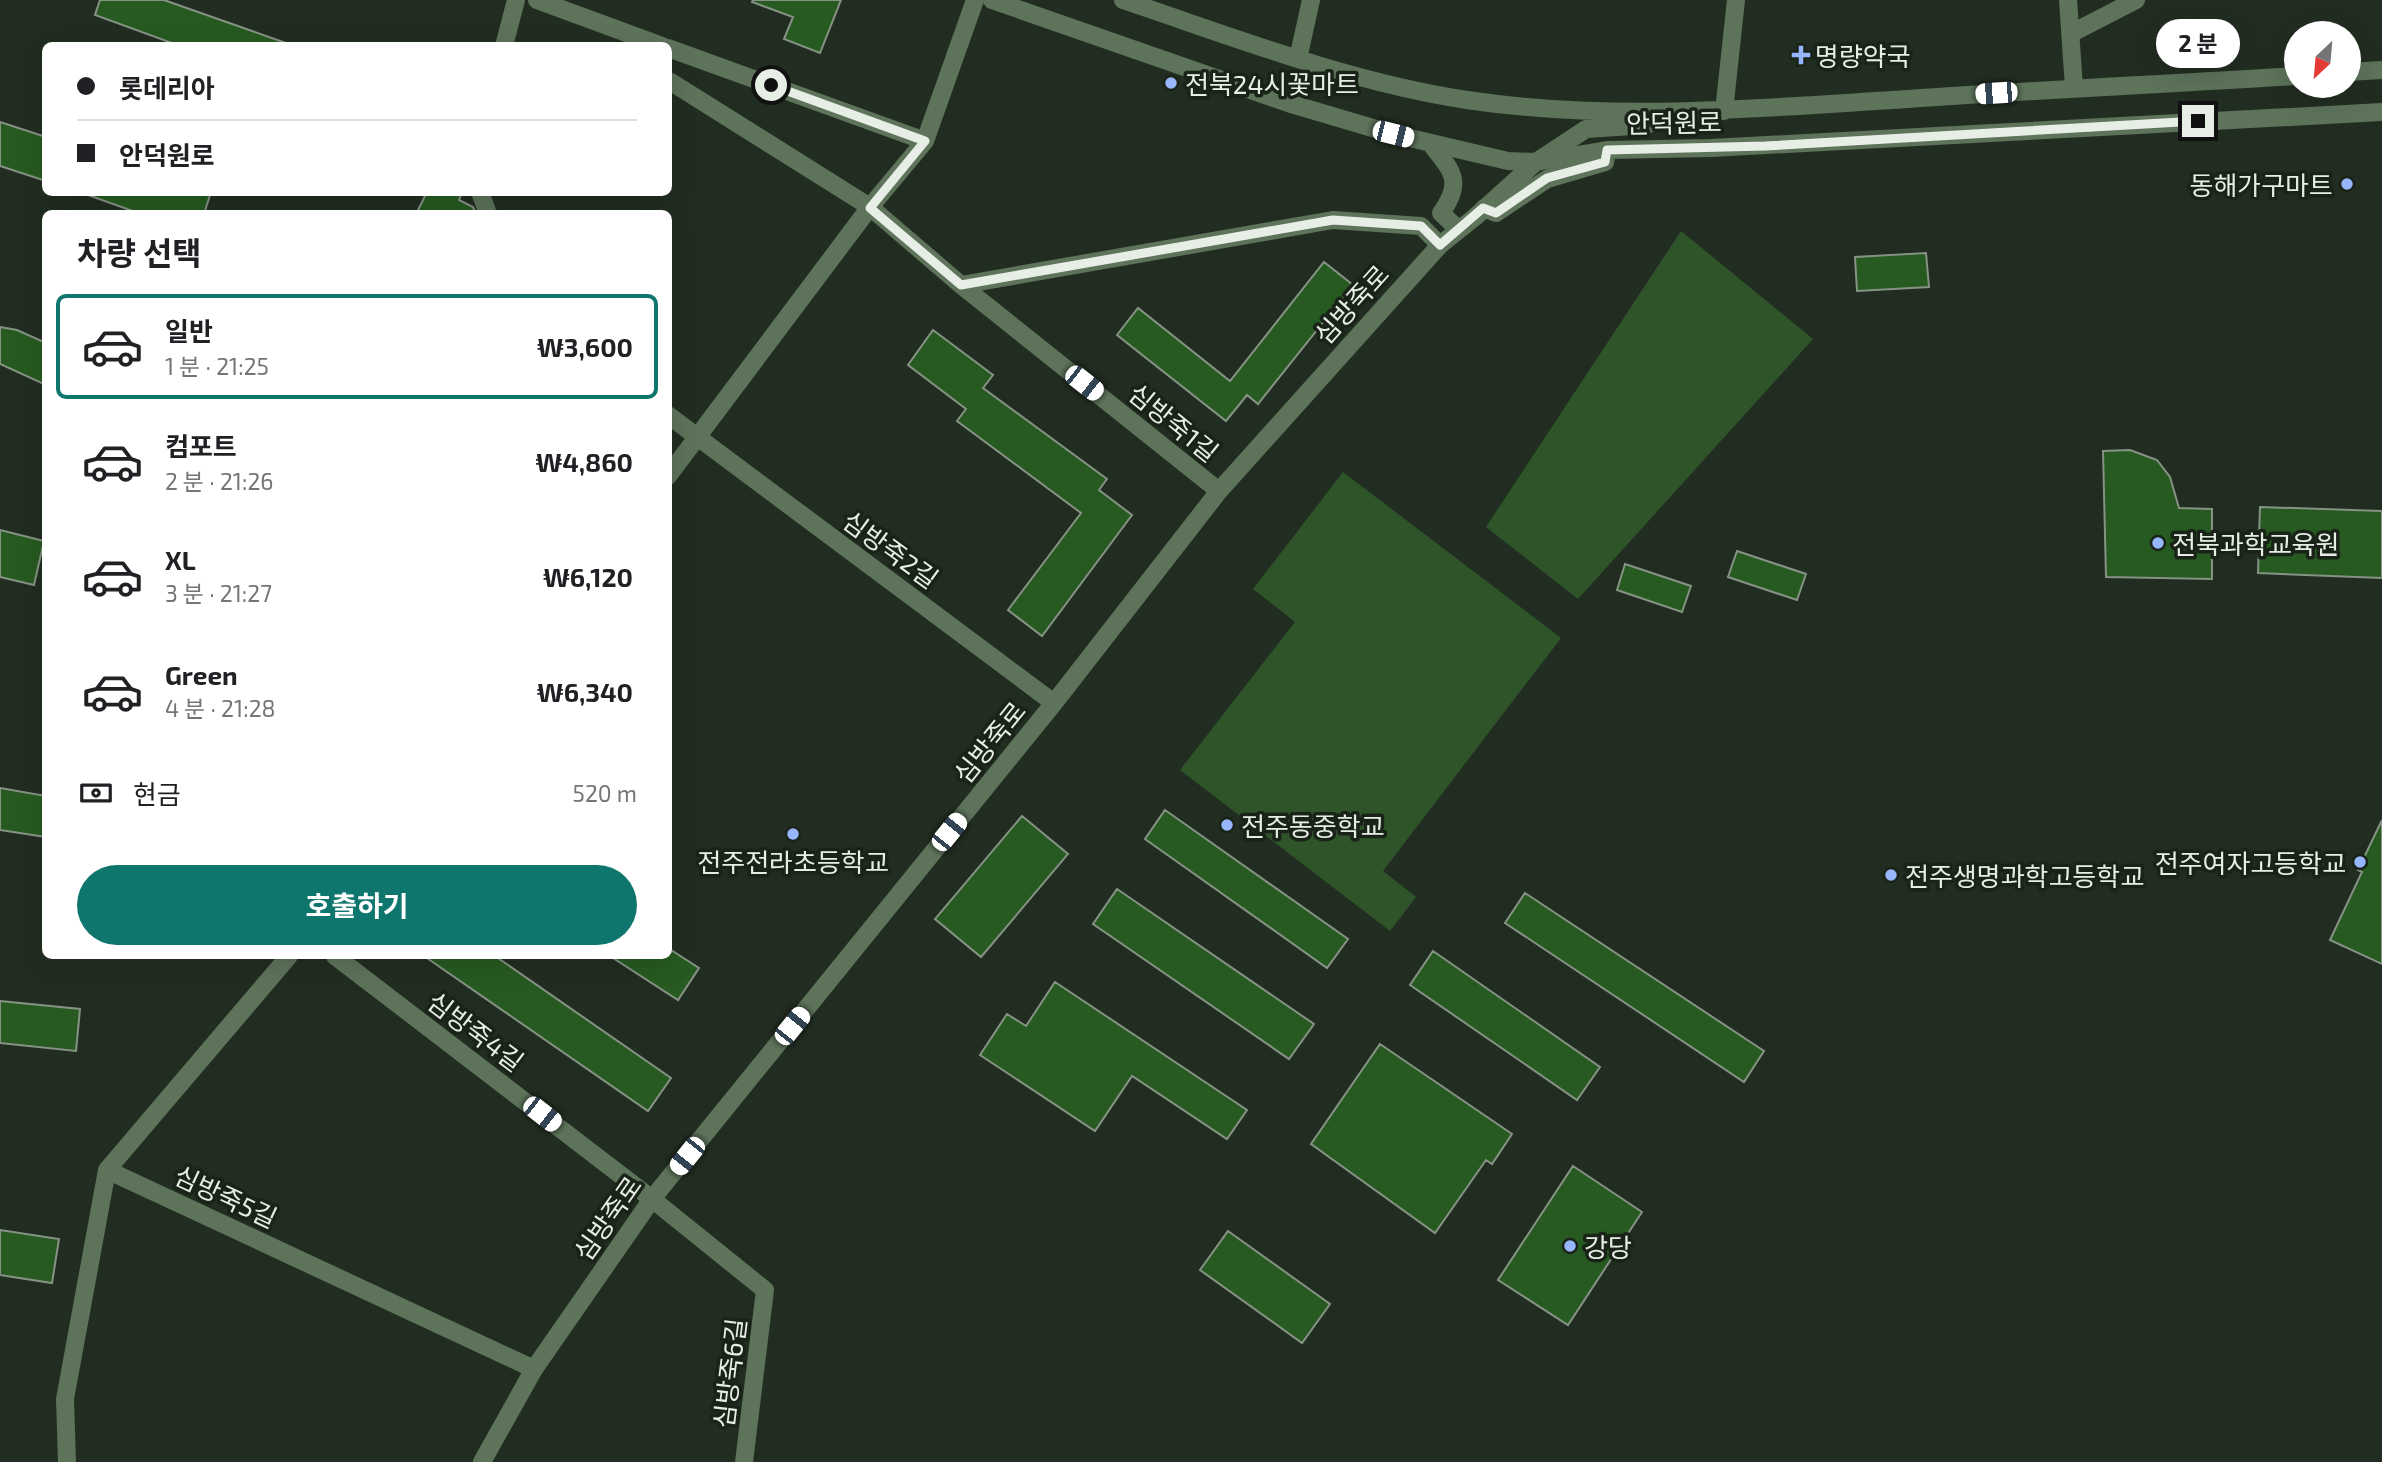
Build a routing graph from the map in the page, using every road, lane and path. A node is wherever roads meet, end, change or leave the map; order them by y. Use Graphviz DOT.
graph roads {
  1 [pos="516,0"];
  2 [pos="537,0"];
  3 [pos="975,0"];
  4 [pos="992,0"];
  5 [pos="1123,0"];
  6 [pos="1311,0"];
  7 [pos="1736,0"];
  8 [pos="2068,0"];
  9 [pos="2136,0"];
  10 [pos="2072,33"];
  11 [pos="505,42"];
  12 [pos="651,42"];
  13 [pos="672,49"];
  14 [pos="1298,59"];
  15 [pos="2382,70"];
  16 [pos="2361,71"];
  17 [pos="2284,77"];
  18 [pos="672,83"];
  19 [pos="2074,88"];
  20 [pos="1724,111"];
  21 [pos="1670,112"];
  22 [pos="2382,112"];
  23 [pos="925,141"];
  24 [pos="1430,143"];
  25 [pos="1607,150"];
  26 [pos="1536,162"];
  27 [pos="870,208"];
  28 [pos="1483,208"];
  29 [pos="1458,229"];
  30 [pos="1440,245"];
  31 [pos="961,285"];
  32 [pos="672,418"];
  33 [pos="698,436"];
  34 [pos="672,472"];
  35 [pos="1219,491"];
  36 [pos="1054,703"];
  37 [pos="286,959"];
  38 [pos="339,959"];
  39 [pos="107,1170"];
  40 [pos="652,1199"];
  41 [pos="765,1290"];
  42 [pos="534,1368"];
  43 [pos="67,1462"];
  44 [pos="482,1462"];
  45 [pos="744,1462"];
  1 -- 11 [label="street"];
  2 -- 12 [label="street"];
  3 -- 23 [label="street"];
  4 -- 24 [label="street, 안덕원로"];
  5 -- 14 [label="street, 안덕원로"];
  6 -- 14 [label="street"];
  7 -- 20 [label="street"];
  8 -- 10 [label="street"];
  9 -- 10 [label="street"];
  10 -- 19 [label="street"];
  13 -- 23 [label="street"];
  14 -- 21 [label="street, 안덕원로"];
  15 -- 16 [label="street"];
  17 -- 19 [label="street, 안덕원로"];
  18 -- 27 [label="street, 심방죽1길"];
  19 -- 20 [label="street, 안덕원로"];
  20 -- 21 [label="street, 안덕원로"];
  21 -- 26 [label="street, 심방죽로"];
  22 -- 25 [label="street, 안덕원로"];
  23 -- 27 [label="street"];
  24 -- 26 [label="street, 안덕원로"];
  24 -- 29 [label="street"];
  25 -- 26 [label="street, 안덕원로"];
  25 -- 28 [label="street"];
  26 -- 28 [label="street, 심방죽로"];
  27 -- 31 [label="street, 심방죽1길"];
  27 -- 33 [label="street"];
  28 -- 29 [label="street, 심방죽로"];
  29 -- 30 [label="street, 심방죽로"];
  30 -- 31 [label="street, 심방죽로"];
  30 -- 35 [label="street, 심방죽로"];
  31 -- 35 [label="street, 심방죽1길"];
  32 -- 33 [label="street, 심방죽2길"];
  33 -- 34 [label="street"];
  33 -- 36 [label="street, 심방죽2길"];
  35 -- 36 [label="street, 심방죽로"];
  36 -- 40 [label="street, 심방죽로"];
  37 -- 39 [label="street"];
  38 -- 40 [label="street, 심방죽4길"];
  39 -- 42 [label="street, 심방죽5길"];
  39 -- 43 [label="street"];
  40 -- 41 [label="street, 심방죽4길"];
  40 -- 42 [label="street, 심방죽로"];
  41 -- 45 [label="street, 심방죽6길"];
  42 -- 44 [label="street, 심방죽로"];
}
